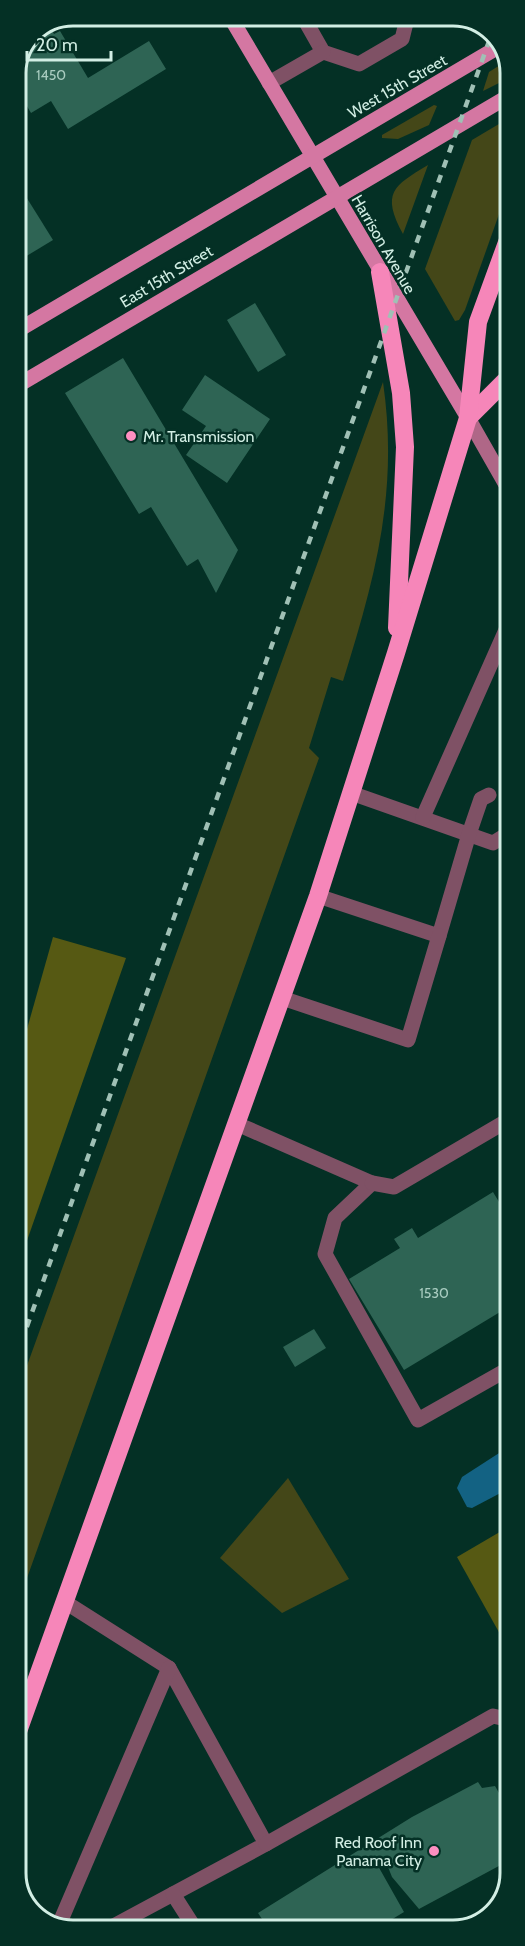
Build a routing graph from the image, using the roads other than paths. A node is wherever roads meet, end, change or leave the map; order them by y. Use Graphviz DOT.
graph roads {
  1 [pos="235,26"];
  2 [pos="308,26"];
  3 [pos="405,26"];
  4 [pos="493,50"];
  5 [pos="323,52"];
  6 [pos="269,83"];
  7 [pos="500,101"];
  8 [pos="312,157"];
  9 [pos="336,197"];
  10 [pos="500,262"];
  11 [pos="380,272"];
  12 [pos="26,326"];
  13 [pos="26,380"];
  14 [pos="500,386"];
  15 [pos="468,418"];
  16 [pos="500,474"];
  17 [pos="500,643"];
  18 [pos="396,653"];
  19 [pos="351,793"];
  20 [pos="489,795"];
  21 [pos="423,817"];
  22 [pos="468,834"];
  23 [pos="500,839"];
  24 [pos="318,896"];
  25 [pos="439,936"];
  26 [pos="282,998"];
  27 [pos="237,1124"];
  28 [pos="500,1125"];
  29 [pos="372,1183"];
  30 [pos="500,1374"];
  31 [pos="65,1602"];
  32 [pos="169,1668"];
  33 [pos="26,1709"];
  34 [pos="500,1718"];
  35 [pos="266,1844"];
  36 [pos="173,1894"];
  37 [pos="61,1919"];
  38 [pos="124,1920"];
  39 [pos="190,1920"];
  1 -- 6 [label="main road, Harrison Avenue"];
  2 -- 5 [label="lane"];
  3 -- 5 [label="lane"];
  4 -- 8 [label="main road, West 15th Street"];
  5 -- 6 [label="lane"];
  6 -- 8 [label="main road, Harrison Avenue"];
  7 -- 9 [label="main road"];
  8 -- 9 [label="main road, Harrison Avenue"];
  8 -- 12 [label="main road, East 15th Street"];
  9 -- 11 [label="main road, Harrison Avenue"];
  9 -- 13 [label="main road, East 15th Street"];
  10 -- 15 [label="highway"];
  11 -- 15 [label="main road, Harrison Avenue"];
  11 -- 18 [label="highway"];
  14 -- 15 [label="highway"];
  15 -- 16 [label="main road, Harrison Avenue"];
  15 -- 18 [label="highway"];
  17 -- 21 [label="lane"];
  18 -- 19 [label="highway"];
  19 -- 21 [label="lane"];
  19 -- 24 [label="highway"];
  20 -- 22 [label="lane"];
  21 -- 22 [label="lane"];
  22 -- 23 [label="lane"];
  22 -- 25 [label="lane"];
  24 -- 25 [label="lane"];
  24 -- 26 [label="highway"];
  25 -- 26 [label="lane"];
  26 -- 27 [label="highway"];
  27 -- 29 [label="lane"];
  27 -- 31 [label="highway"];
  28 -- 29 [label="lane"];
  29 -- 30 [label="lane"];
  31 -- 32 [label="lane"];
  31 -- 33 [label="highway"];
  32 -- 35 [label="lane"];
  32 -- 37 [label="lane"];
  34 -- 35 [label="lane"];
  35 -- 36 [label="lane"];
  36 -- 38 [label="lane"];
  36 -- 39 [label="lane"];
}
